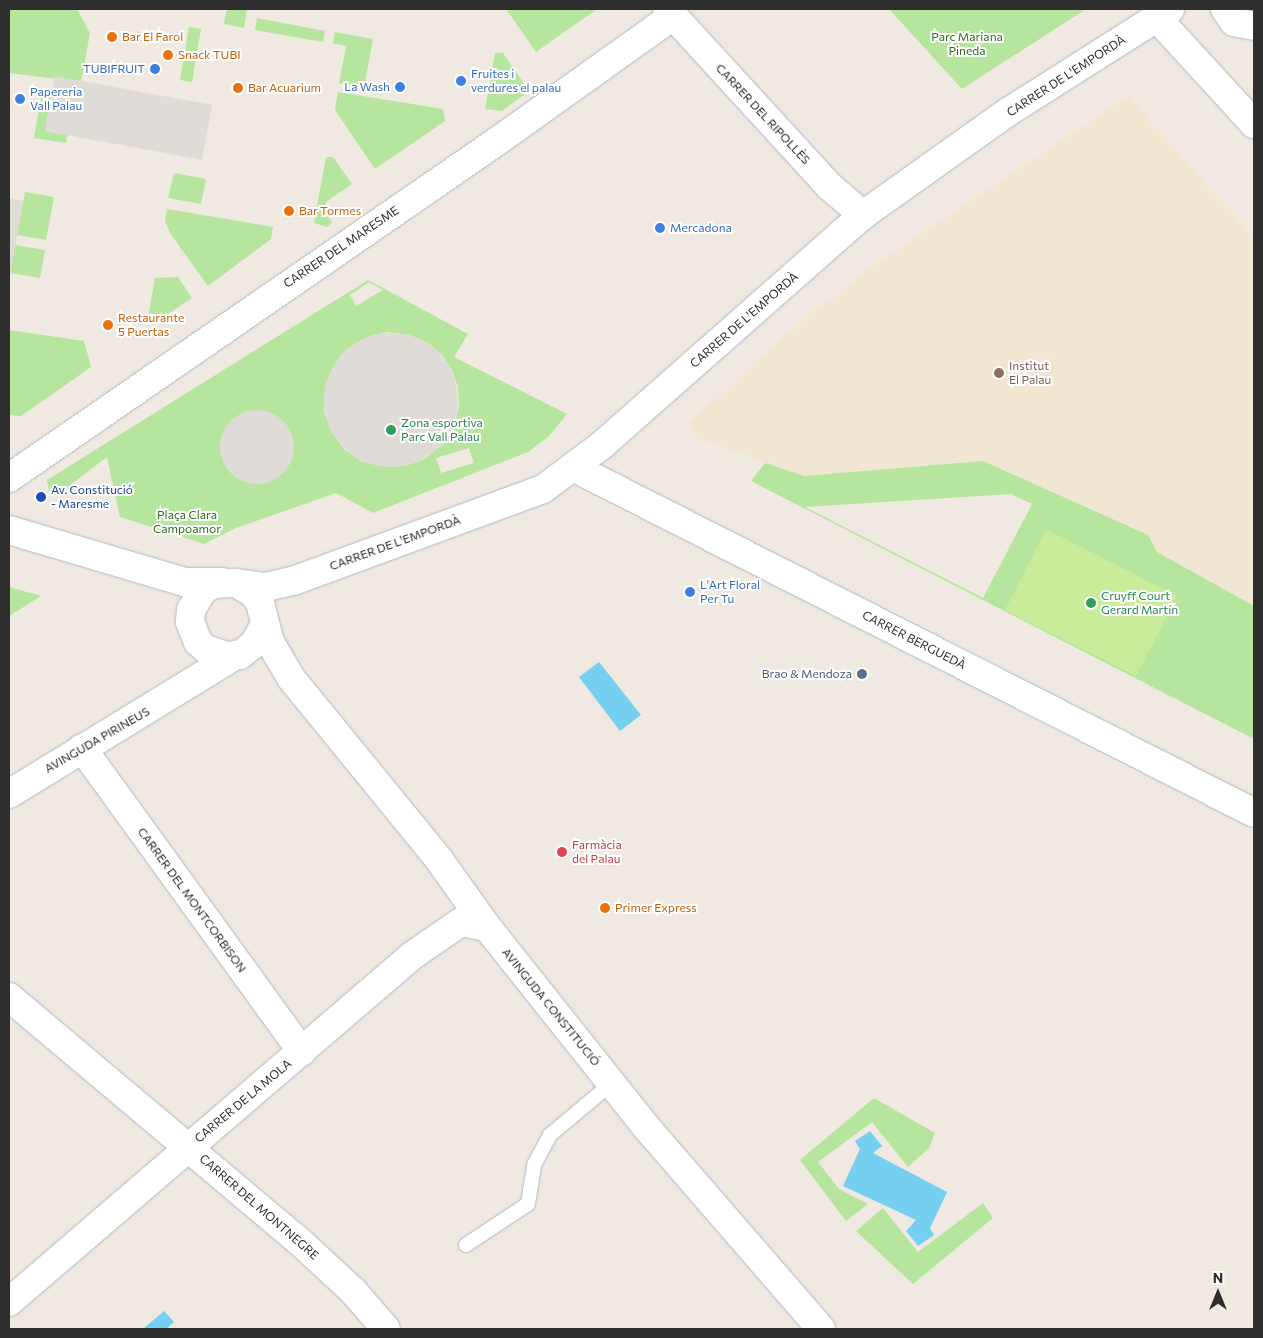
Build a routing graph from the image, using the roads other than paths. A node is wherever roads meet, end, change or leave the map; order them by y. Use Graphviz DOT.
graph roads {
  1 [pos="1225,9"];
  2 [pos="670,12"];
  3 [pos="1164,13"];
  4 [pos="1254,26"];
  5 [pos="1254,124"];
  6 [pos="863,215"];
  7 [pos="573,467"];
  8 [pos="9,478"];
  9 [pos="9,530"];
  10 [pos="132,568"];
  11 [pos="293,581"];
  12 [pos="230,582"];
  13 [pos="264,621"];
  14 [pos="196,636"];
  15 [pos="238,655"];
  16 [pos="291,678"];
  17 [pos="186,688"];
  18 [pos="82,748"];
  19 [pos="9,794"];
  20 [pos="1254,813"];
  21 [pos="486,927"];
  22 [pos="9,997"];
  23 [pos="302,1052"];
  24 [pos="612,1083"];
  25 [pos="188,1146"];
  26 [pos="466,1245"];
  27 [pos="9,1302"];
  28 [pos="386,1329"];
  29 [pos="821,1329"];
  1 -- 4 [label="street"];
  2 -- 6 [label="street, CARRER DEL RIPOLLÈS"];
  2 -- 8 [label="street, CARRER DEL MARESME"];
  3 -- 5 [label="street"];
  3 -- 6 [label="street, CARRER DE L'EMPORDÀ"];
  6 -- 7 [label="street, CARRER DE L'EMPORDÀ"];
  7 -- 11 [label="street, CARRER DE L'EMPORDÀ"];
  7 -- 20 [label="street, CARRER BERGUEDÀ"];
  9 -- 10 [label="street"];
  10 -- 12 [label="street"];
  10 -- 14 [label="street"];
  11 -- 12 [label="street, CARRER DE L'EMPORDÀ"];
  11 -- 13 [label="street, CARRER DE L'EMPORDÀ"];
  12 -- 13 [label="street"];
  12 -- 14 [label="street"];
  13 -- 15 [label="street"];
  13 -- 16 [label="street, AVINGUDA CONSTITUCIÓ"];
  14 -- 15 [label="street"];
  14 -- 17 [label="street, AVINGUDA PIRINEUS"];
  15 -- 16 [label="street, AVINGUDA CONSTITUCIÓ"];
  15 -- 17 [label="street, AVINGUDA PIRINEUS"];
  16 -- 21 [label="street, AVINGUDA CONSTITUCIÓ"];
  17 -- 18 [label="street, AVINGUDA PIRINEUS"];
  18 -- 19 [label="street, AVINGUDA PIRINEUS"];
  18 -- 23 [label="street, CARRER DEL MONTCORBISON"];
  21 -- 23 [label="street, CARRER DE LA MOLA"];
  21 -- 24 [label="street, AVINGUDA CONSTITUCIÓ"];
  22 -- 25 [label="street, CARRER DEL MONTNEGRE"];
  23 -- 25 [label="street, CARRER DE LA MOLA"];
  24 -- 26 [label="lane"];
  24 -- 29 [label="street, AVINGUDA CONSTITUCIÓ"];
  25 -- 27 [label="street, CARRER DE LA MOLA"];
  25 -- 28 [label="street, CARRER DEL MONTNEGRE"];
}
